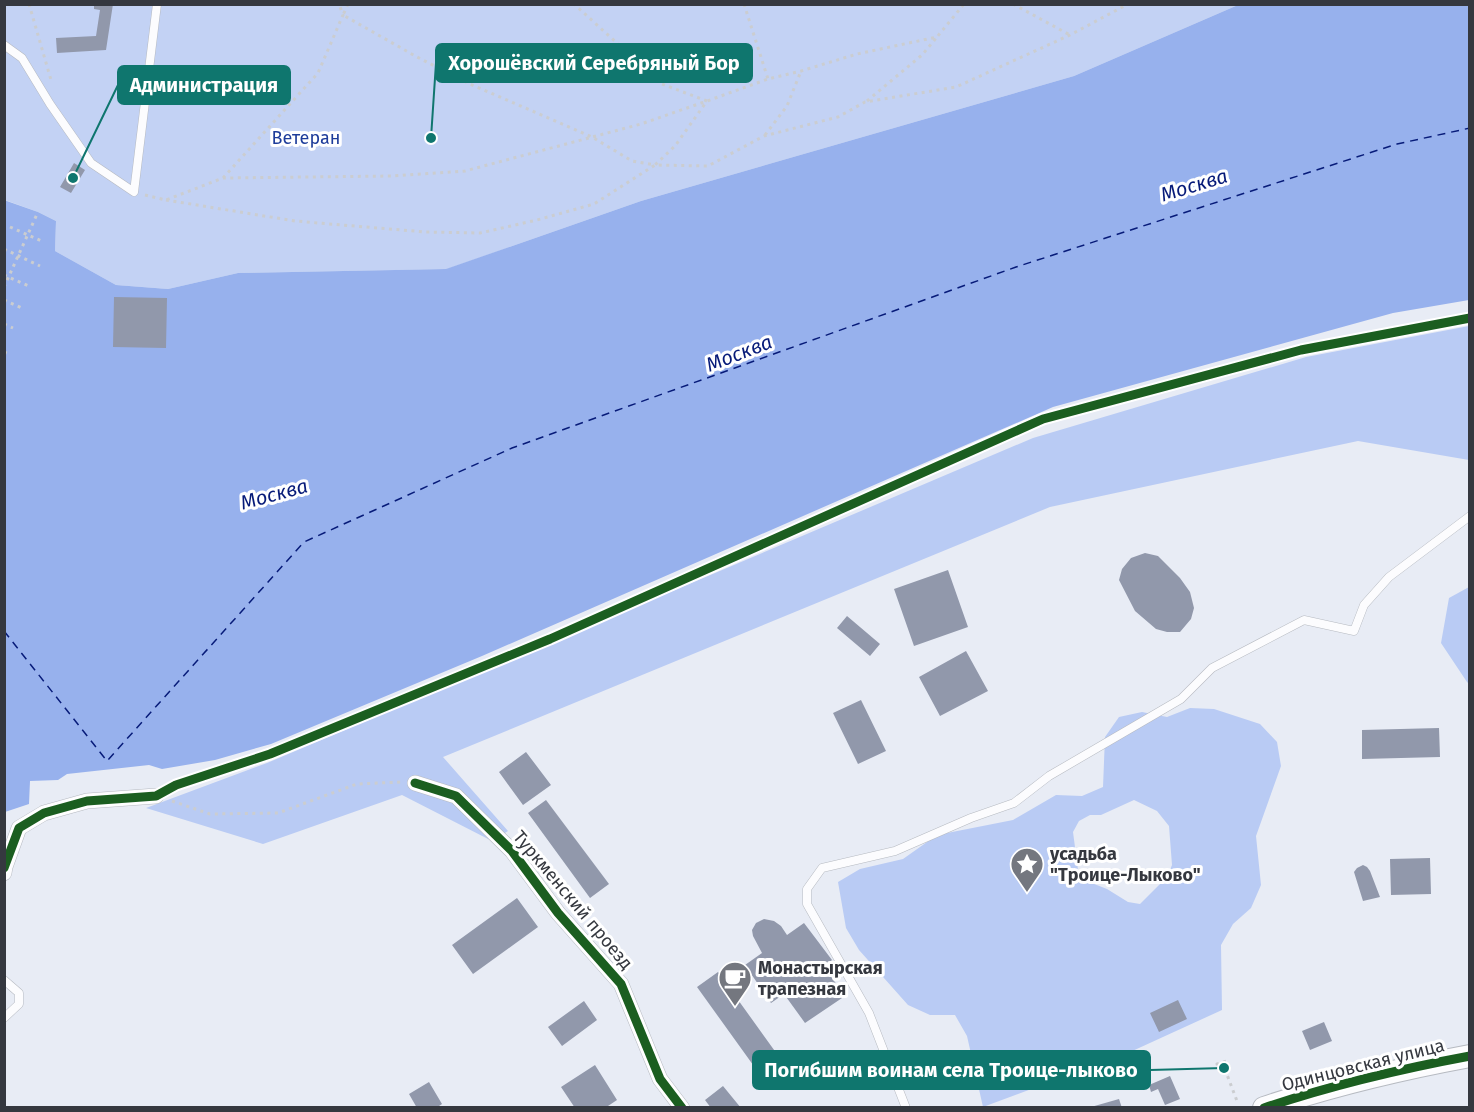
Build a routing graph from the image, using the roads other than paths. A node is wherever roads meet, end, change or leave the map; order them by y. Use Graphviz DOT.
graph roads {
  1 [pos="157,4"];
  2 [pos="4,45"];
  3 [pos="1470,516"];
  4 [pos="415,783"];
  5 [pos="156,796"];
  6 [pos="4,873"];
  7 [pos="4,980"];
  8 [pos="4,1018"];
  9 [pos="1470,1056"];
  10 [pos="681,1107"];
  11 [pos="906,1107"];
  12 [pos="1264,1107"];
  1 -- 2 [label="lane"];
  3 -- 11 [label="lane"];
  4 -- 10 [label="street, Туркменский проезд"];
  5 -- 6 [label="street"];
  7 -- 8 [label="lane"];
  9 -- 12 [label="street, Одинцовская улица"];
}
